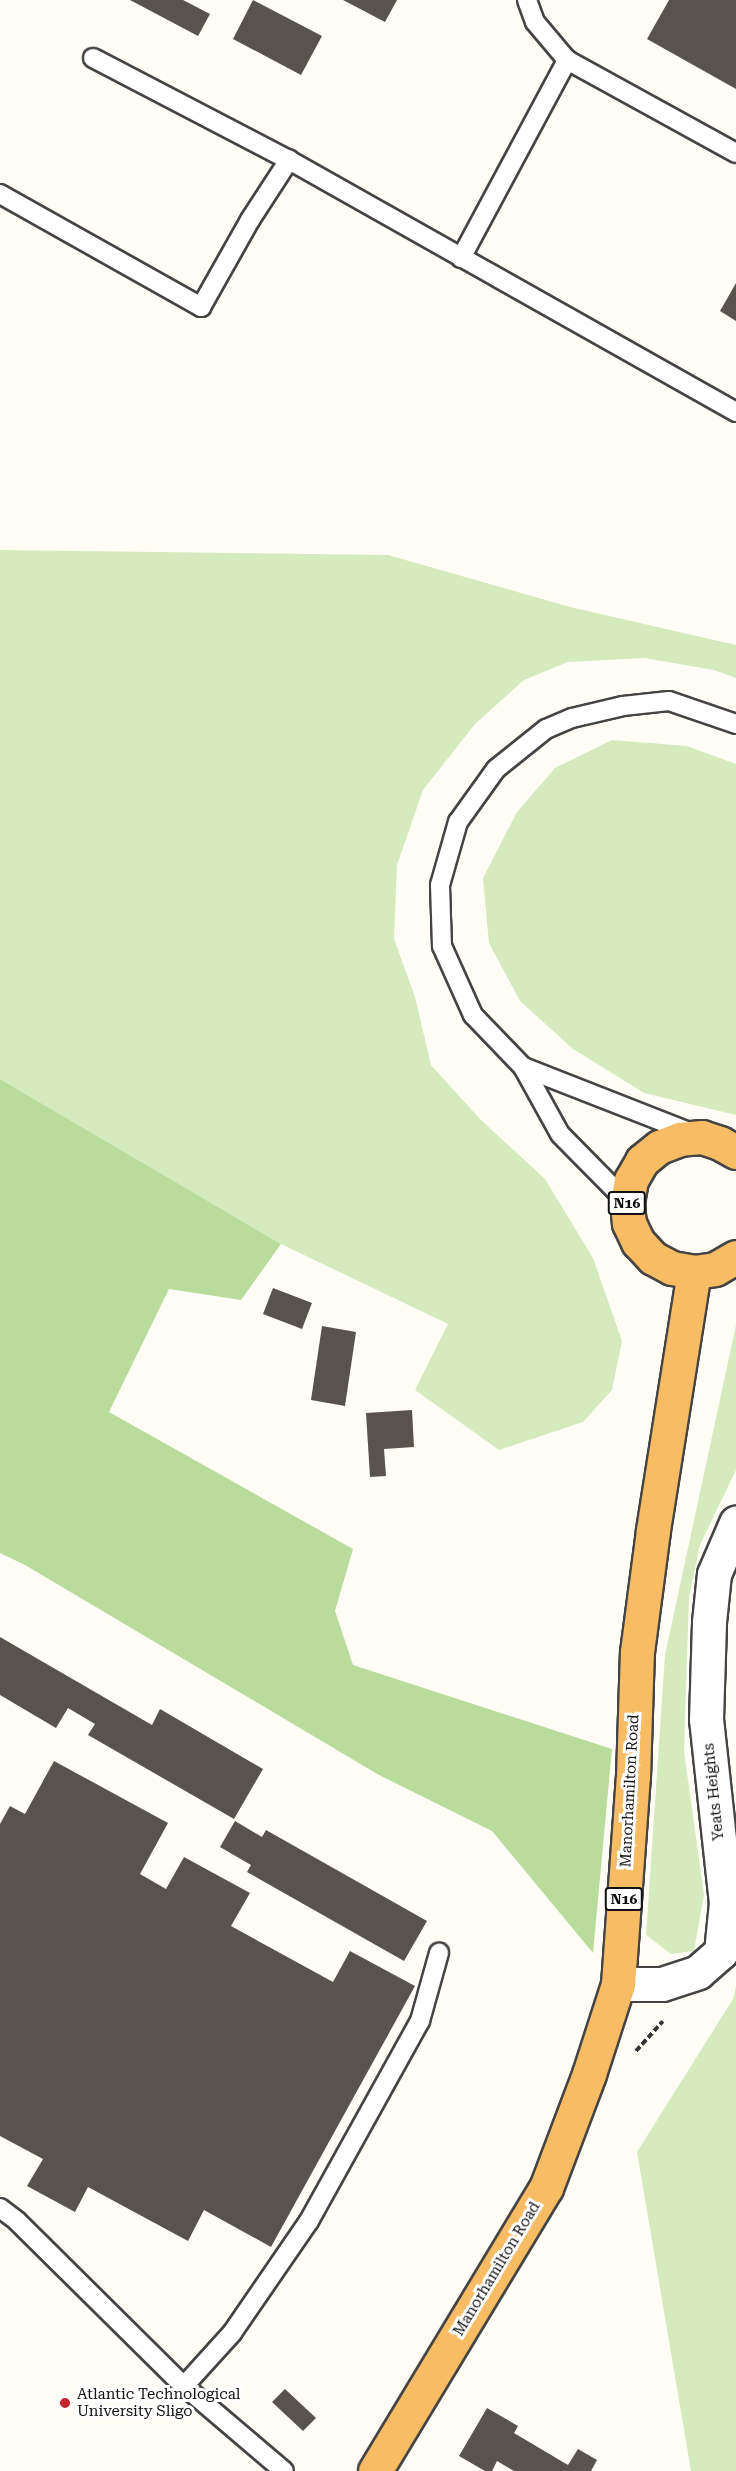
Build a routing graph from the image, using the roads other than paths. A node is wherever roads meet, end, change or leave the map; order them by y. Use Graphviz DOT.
graph roads {
  1 [pos="527,0"];
  2 [pos="93,58"];
  3 [pos="567,60"];
  4 [pos="736,153"];
  5 [pos="289,160"];
  6 [pos="0,194"];
  7 [pos="462,258"];
  8 [pos="736,412"];
  9 [pos="736,724"];
  10 [pos="523,1067"];
  11 [pos="702,1137"];
  12 [pos="736,1152"];
  13 [pos="627,1202"];
  14 [pos="736,1257"];
  15 [pos="694,1272"];
  16 [pos="736,1523"];
  17 [pos="439,1953"];
  18 [pos="618,1984"];
  19 [pos="0,2208"];
  20 [pos="184,2386"];
  21 [pos="284,2471"];
  22 [pos="375,2471"];
  1 -- 3 [label="lane"];
  2 -- 5 [label="lane"];
  3 -- 4 [label="lane"];
  3 -- 7 [label="lane"];
  5 -- 6 [label="lane"];
  5 -- 7 [label="lane"];
  7 -- 8 [label="lane"];
  9 -- 10 [label="lane"];
  10 -- 11 [label="lane"];
  10 -- 13 [label="lane"];
  11 -- 12 [label="highway"];
  11 -- 13 [label="highway, N16"];
  13 -- 15 [label="highway, N16"];
  14 -- 15 [label="highway, N16"];
  15 -- 18 [label="highway, Manorhamilton Road / N16"];
  16 -- 18 [label="street, Yeats Heights"];
  17 -- 20 [label="lane"];
  18 -- 22 [label="highway, Manorhamilton Road / N16"];
  19 -- 20 [label="lane"];
  20 -- 21 [label="lane"];
}
